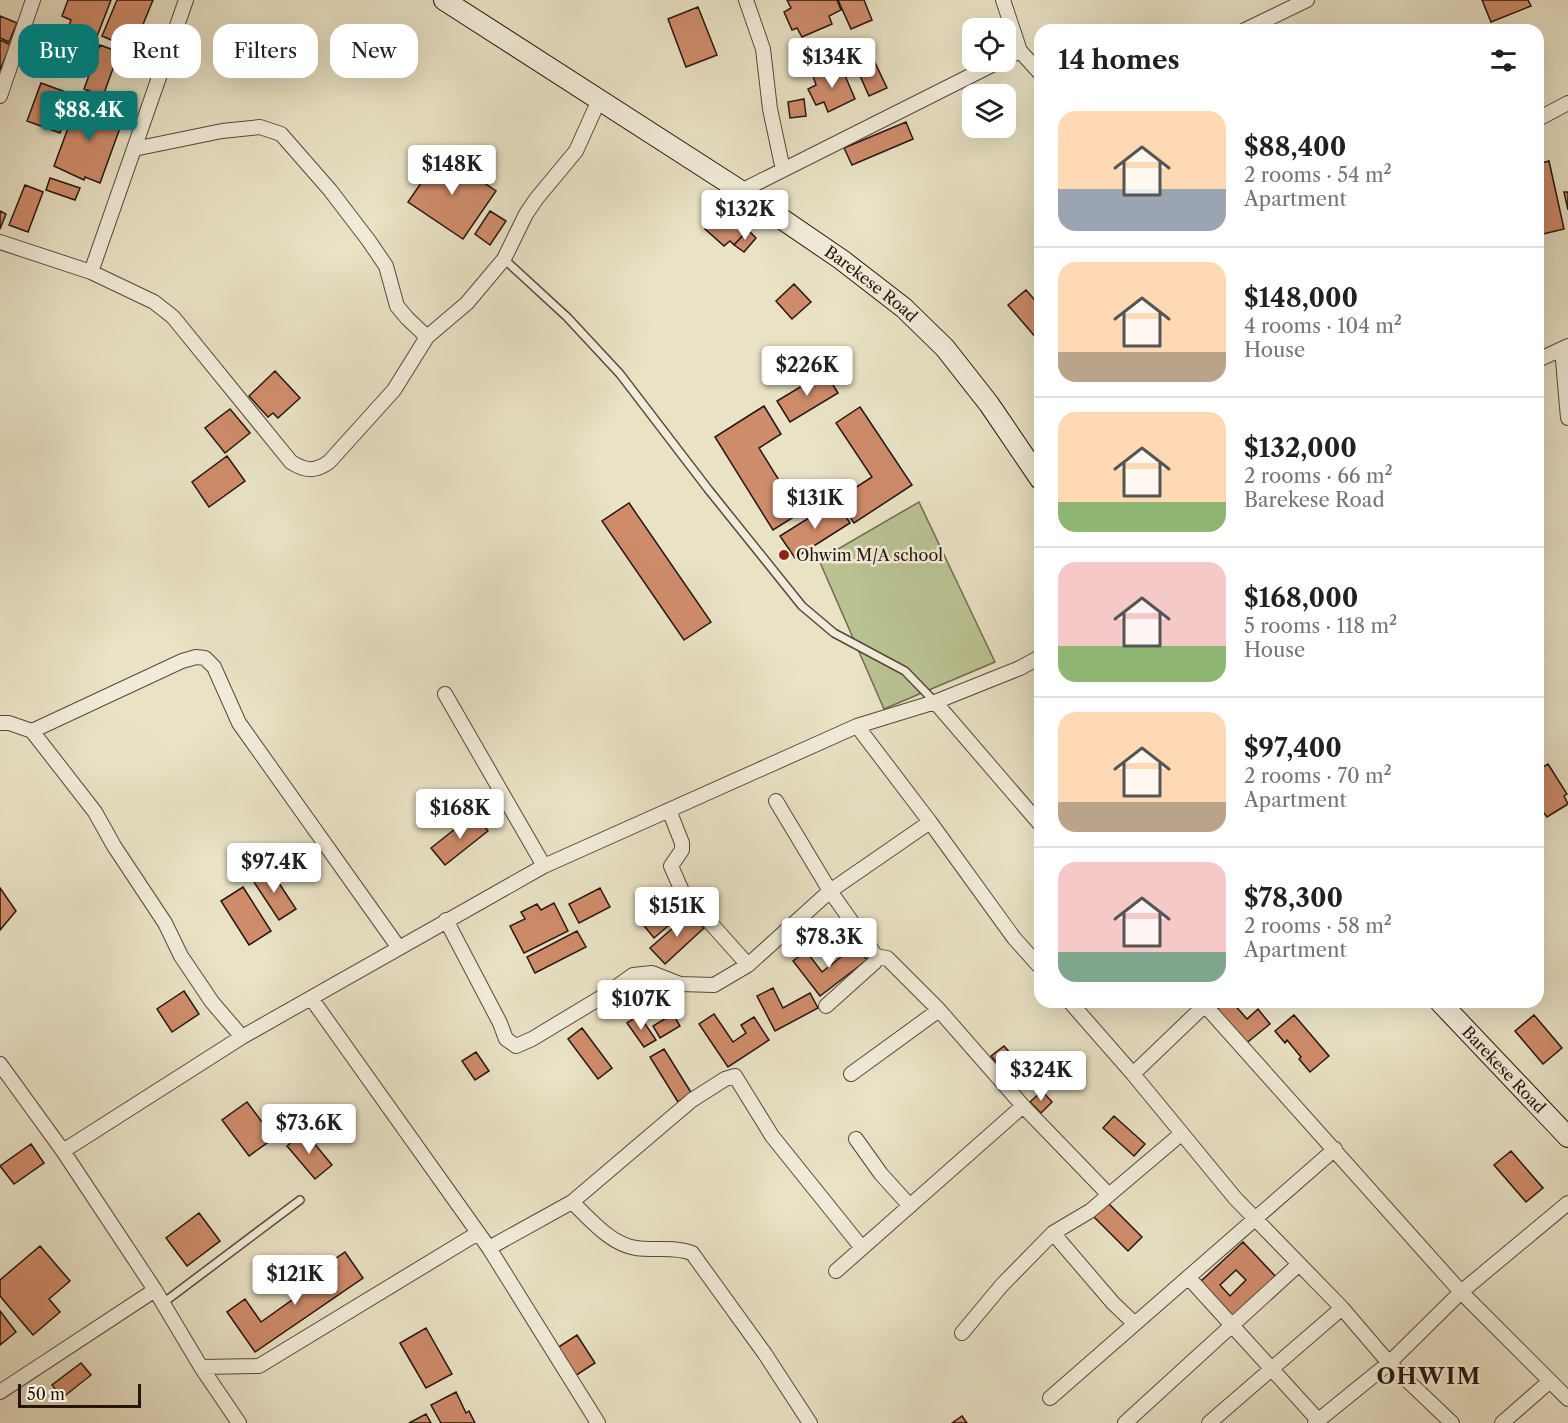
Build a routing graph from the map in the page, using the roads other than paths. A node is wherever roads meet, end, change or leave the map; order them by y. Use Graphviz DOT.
graph roads {
  1 [pos="33,0"];
  2 [pos="186,0"];
  3 [pos="444,0"];
  4 [pos="746,0"];
  5 [pos="1003,0"];
  6 [pos="1307,0"];
  7 [pos="1286,5"];
  8 [pos="1255,24"];
  9 [pos="1020,51"];
  10 [pos="1016,53"];
  11 [pos="1034,66"];
  12 [pos="978,72"];
  13 [pos="0,96"];
  14 [pos="599,100"];
  15 [pos="1568,103"];
  16 [pos="1544,116"];
  17 [pos="134,149"];
  18 [pos="783,170"];
  19 [pos="741,191"];
  20 [pos="0,242"];
  21 [pos="504,259"];
  22 [pos="91,272"];
  23 [pos="427,338"];
  24 [pos="1565,348"];
  25 [pos="1544,357"];
  26 [pos="1568,418"];
  27 [pos="1034,470"];
  28 [pos="1034,660"];
  29 [pos="445,694"];
  30 [pos="935,702"];
  31 [pos="0,723"];
  32 [pos="857,726"];
  33 [pos="32,731"];
  34 [pos="776,801"];
  35 [pos="669,810"];
  36 [pos="1034,817"];
  37 [pos="930,822"];
  38 [pos="544,866"];
  39 [pos="830,891"];
  40 [pos="446,920"];
  41 [pos="399,948"];
  42 [pos="876,956"];
  43 [pos="1034,960"];
  44 [pos="748,965"];
  45 [pos="311,998"];
  46 [pos="826,1006"];
  47 [pos="1075,1008"];
  48 [pos="1198,1008"];
  49 [pos="1208,1008"];
  50 [pos="1446,1008"];
  51 [pos="939,1010"];
  52 [pos="242,1038"];
  53 [pos="0,1064"];
  54 [pos="851,1074"];
  55 [pos="1133,1074"];
  56 [pos="1023,1106"];
  57 [pos="1181,1134"];
  58 [pos="1568,1137"];
  59 [pos="856,1139"];
  60 [pos="1335,1149"];
  61 [pos="63,1151"];
  62 [pos="1109,1195"];
  63 [pos="300,1200"];
  64 [pos="572,1202"];
  65 [pos="1568,1203"];
  66 [pos="909,1206"];
  67 [pos="1256,1219"];
  68 [pos="478,1233"];
  69 [pos="1053,1233"];
  70 [pos="489,1248"];
  71 [pos="862,1248"];
  72 [pos="1298,1265"];
  73 [pos="836,1271"];
  74 [pos="1189,1278"];
  75 [pos="155,1290"];
  76 [pos="1461,1292"];
  77 [pos="163,1303"];
  78 [pos="1342,1308"];
  79 [pos="1135,1324"];
  80 [pos="1232,1326"];
  81 [pos="962,1333"];
  82 [pos="1389,1363"];
  83 [pos="201,1366"];
  84 [pos="1274,1369"];
  85 [pos="1550,1382"];
  86 [pos="0,1392"];
  87 [pos="1050,1398"];
  88 [pos="1568,1400"];
  89 [pos="1317,1422"];
  90 [pos="239,1423"];
  91 [pos="598,1423"];
  92 [pos="810,1423"];
  93 [pos="1125,1423"];
  94 [pos="1209,1423"];
  95 [pos="1452,1423"];
  96 [pos="1502,1423"];
  1 -- 13 [label="street"];
  2 -- 17 [label="street"];
  3 -- 14 [label="main road, Barekese Road"];
  4 -- 18 [label="street"];
  5 -- 9 [label="street"];
  6 -- 7 [label="street"];
  7 -- 8 [label="street"];
  9 -- 10 [label="street"];
  9 -- 11 [label="street"];
  12 -- 18 [label="street"];
  14 -- 19 [label="main road, Barekese Road"];
  14 -- 21 [label="street"];
  15 -- 16 [label="street"];
  17 -- 22 [label="street"];
  17 -- 23 [label="street"];
  18 -- 19 [label="street"];
  19 -- 27 [label="main road, Barekese Road"];
  20 -- 22 [label="street"];
  21 -- 23 [label="street"];
  21 -- 30 [label="lane"];
  22 -- 23 [label="street"];
  24 -- 25 [label="street"];
  24 -- 26 [label="street"];
  28 -- 30 [label="street"];
  29 -- 38 [label="street"];
  30 -- 32 [label="street"];
  30 -- 36 [label="street"];
  31 -- 33 [label="street"];
  32 -- 35 [label="street"];
  32 -- 37 [label="street"];
  33 -- 41 [label="street"];
  33 -- 52 [label="street"];
  34 -- 39 [label="street"];
  35 -- 38 [label="street"];
  35 -- 44 [label="street"];
  37 -- 39 [label="street"];
  37 -- 43 [label="street"];
  38 -- 40 [label="street"];
  39 -- 42 [label="street"];
  39 -- 44 [label="street"];
  40 -- 41 [label="street"];
  40 -- 44 [label="street"];
  41 -- 45 [label="street"];
  42 -- 46 [label="street"];
  42 -- 51 [label="street"];
  45 -- 52 [label="street"];
  45 -- 68 [label="street"];
  47 -- 55 [label="street"];
  48 -- 55 [label="street"];
  49 -- 60 [label="street"];
  50 -- 58 [label="main road, Barekese Road"];
  51 -- 54 [label="street"];
  51 -- 56 [label="street"];
  52 -- 61 [label="street"];
  53 -- 61 [label="street"];
  55 -- 57 [label="street"];
  56 -- 62 [label="street"];
  56 -- 66 [label="street"];
  57 -- 62 [label="street"];
  57 -- 67 [label="street"];
  59 -- 66 [label="street"];
  60 -- 67 [label="street"];
  60 -- 76 [label="street"];
  61 -- 75 [label="street"];
  62 -- 69 [label="street"];
  63 -- 77 [label="lane"];
  64 -- 70 [label="street"];
  64 -- 71 [label="street"];
  64 -- 92 [label="street"];
  65 -- 76 [label="street"];
  66 -- 71 [label="street"];
  67 -- 72 [label="street"];
  67 -- 74 [label="street"];
  68 -- 70 [label="street"];
  68 -- 83 [label="street"];
  69 -- 79 [label="street"];
  69 -- 81 [label="street"];
  70 -- 91 [label="street"];
  71 -- 73 [label="street"];
  72 -- 78 [label="street"];
  72 -- 80 [label="street"];
  74 -- 79 [label="street"];
  74 -- 80 [label="street"];
  75 -- 77 [label="street"];
  75 -- 86 [label="street"];
  76 -- 82 [label="street"];
  76 -- 85 [label="street"];
  77 -- 83 [label="street"];
  78 -- 82 [label="street"];
  78 -- 84 [label="street"];
  79 -- 87 [label="street"];
  80 -- 84 [label="street"];
  80 -- 93 [label="street"];
  82 -- 89 [label="street"];
  82 -- 95 [label="street"];
  83 -- 90 [label="street"];
  84 -- 89 [label="street"];
  84 -- 94 [label="street"];
  85 -- 88 [label="street"];
  85 -- 96 [label="street"];
}
